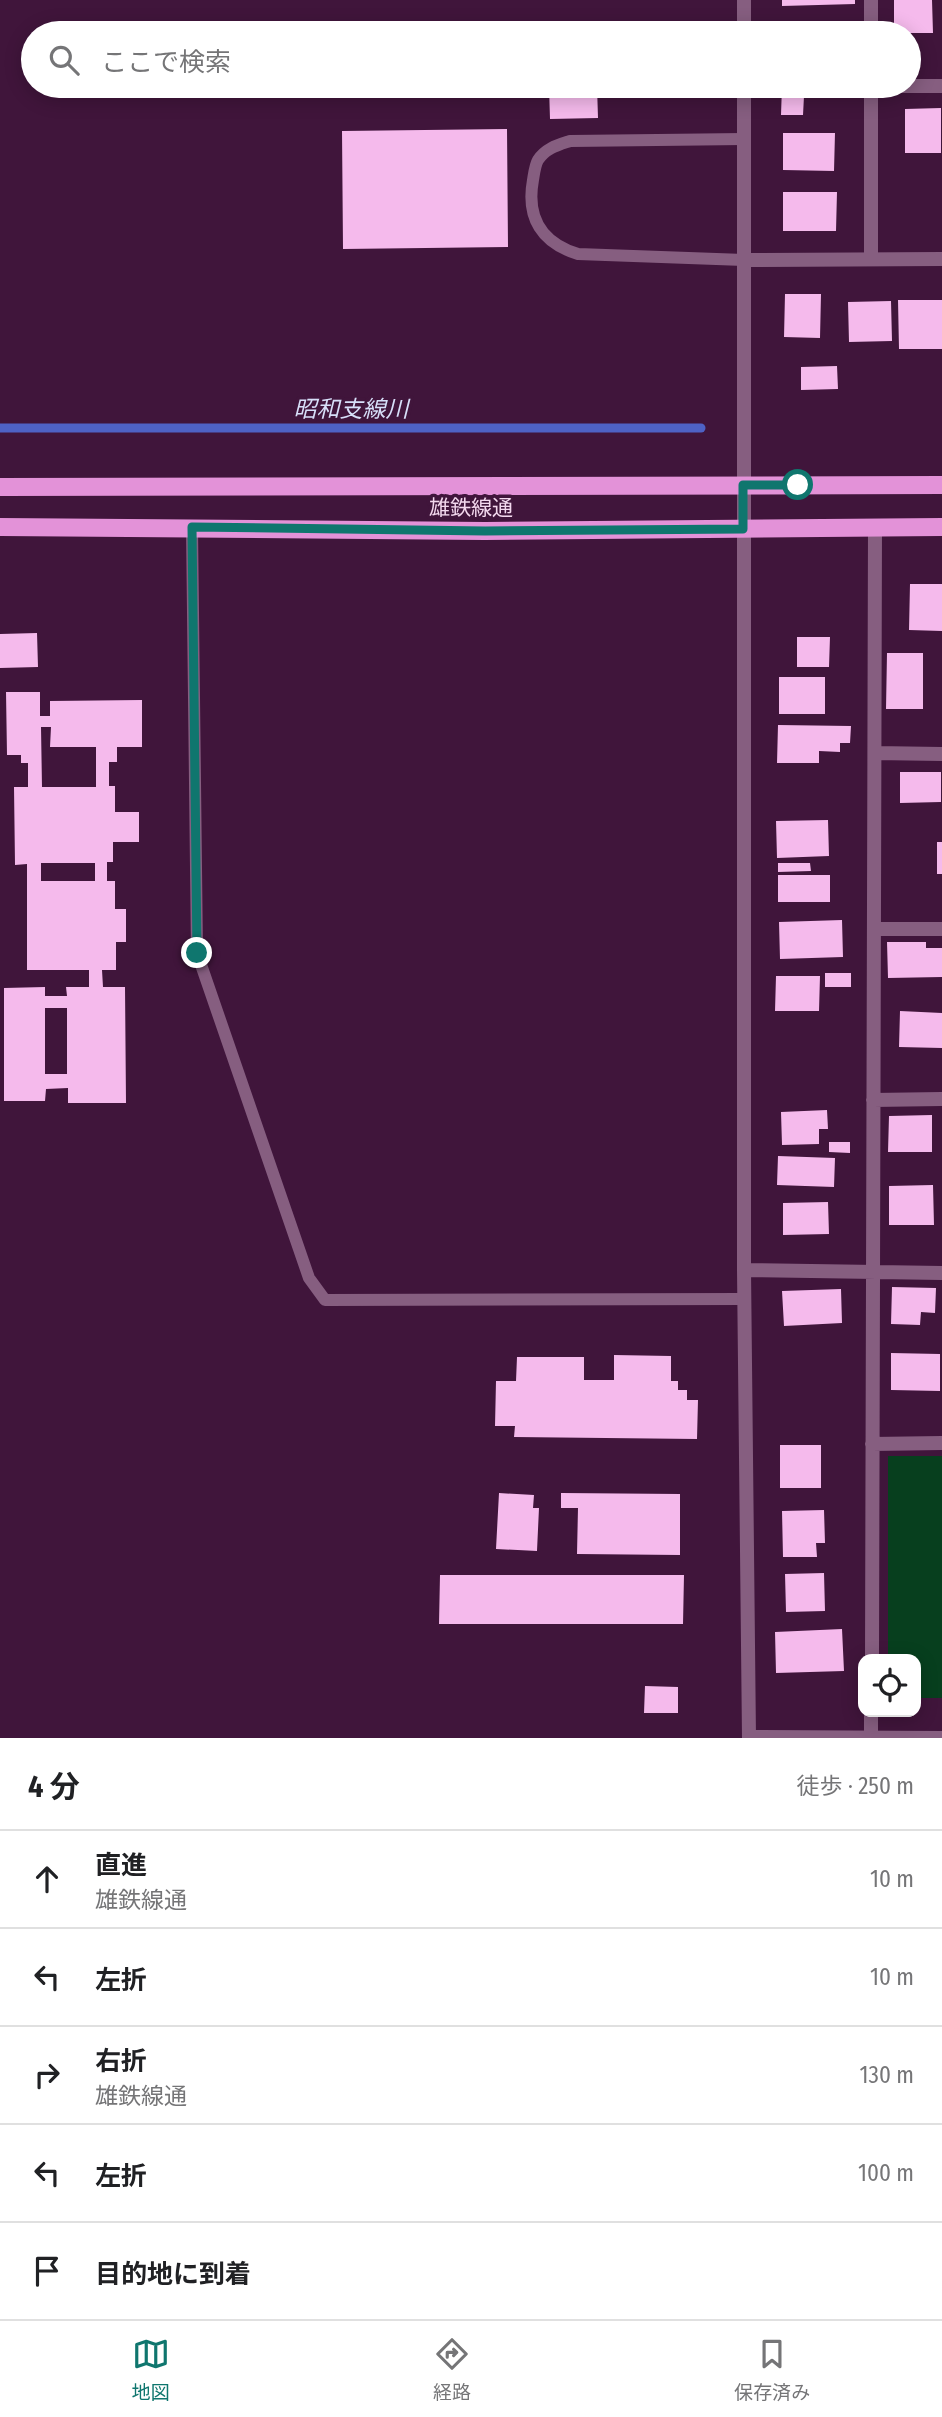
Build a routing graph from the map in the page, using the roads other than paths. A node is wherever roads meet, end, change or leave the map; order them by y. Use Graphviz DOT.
graph roads {
  1 [pos="744,0"];
  2 [pos="871,0"];
  3 [pos="744,21"];
  4 [pos="871,21"];
  5 [pos="921,86"];
  6 [pos="942,86"];
  7 [pos="744,98"];
  8 [pos="871,98"];
  9 [pos="744,139"];
  10 [pos="871,259"];
  11 [pos="942,259"];
  12 [pos="744,260"];
  13 [pos="743,485"];
  14 [pos="942,485"];
  15 [pos="0,487"];
  16 [pos="875,526"];
  17 [pos="0,527"];
  18 [pos="192,527"];
  19 [pos="942,527"];
  20 [pos="743,529"];
  21 [pos="875,753"];
  22 [pos="942,754"];
  23 [pos="875,929"];
  24 [pos="942,929"];
  25 [pos="873,1100"];
  26 [pos="942,1100"];
  27 [pos="744,1270"];
  28 [pos="872,1273"];
  29 [pos="942,1273"];
  30 [pos="744,1299"];
  31 [pos="942,1443"];
  32 [pos="872,1444"];
  33 [pos="872,1654"];
  34 [pos="872,1717"];
  35 [pos="872,1737"];
  36 [pos="749,1738"];
  37 [pos="942,1738"];
  1 -- 3 [label="street"];
  2 -- 4 [label="street"];
  5 -- 6 [label="street"];
  7 -- 9 [label="street"];
  8 -- 10 [label="street"];
  9 -- 12 [label="street"];
  9 -- 12 [label="lane"];
  10 -- 11 [label="street"];
  10 -- 12 [label="street"];
  12 -- 13 [label="street"];
  13 -- 14 [label="main road, 雄鉄線通"];
  13 -- 15 [label="main road, 雄鉄線通"];
  13 -- 20 [label="street"];
  16 -- 19 [label="main road, 雄鉄線通"];
  16 -- 20 [label="main road, 雄鉄線通"];
  16 -- 21 [label="street"];
  17 -- 18 [label="main road, 雄鉄線通"];
  18 -- 20 [label="main road, 雄鉄線通"];
  18 -- 30 [label="lane"];
  20 -- 27 [label="street"];
  21 -- 22 [label="street"];
  21 -- 23 [label="street"];
  23 -- 24 [label="street"];
  23 -- 25 [label="street"];
  25 -- 26 [label="street"];
  25 -- 28 [label="street"];
  27 -- 28 [label="street"];
  27 -- 30 [label="street"];
  28 -- 29 [label="street"];
  28 -- 32 [label="street"];
  30 -- 36 [label="street"];
  31 -- 32 [label="street"];
  32 -- 33 [label="street"];
  34 -- 35 [label="street"];
  35 -- 36 [label="street"];
  35 -- 37 [label="street"];
}
